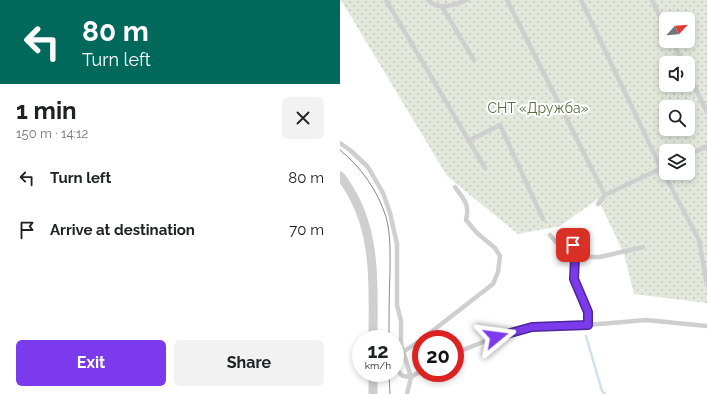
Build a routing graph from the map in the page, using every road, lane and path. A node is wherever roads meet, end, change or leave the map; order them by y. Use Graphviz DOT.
graph roads {
  1 [pos="386,0"];
  2 [pos="428,0"];
  3 [pos="467,0"];
  4 [pos="508,0"];
  5 [pos="581,0"];
  6 [pos="652,0"];
  7 [pos="442,7"];
  8 [pos="659,14"];
  9 [pos="474,60"];
  10 [pos="695,88"];
  11 [pos="707,112"];
  12 [pos="468,141"];
  13 [pos="340,143"];
  14 [pos="707,146"];
  15 [pos="695,152"];
  16 [pos="659,157"];
  17 [pos="485,168"];
  18 [pos="659,169"];
  19 [pos="340,176"];
  20 [pos="670,180"];
  21 [pos="455,187"];
  22 [pos="605,195"];
  23 [pos="598,204"];
  24 [pos="543,219"];
  25 [pos="550,236"];
  26 [pos="643,247"];
  27 [pos="575,257"];
  28 [pos="707,285"];
  29 [pos="588,325"];
  30 [pos="707,326"];
  31 [pos="373,330"];
  32 [pos="401,330"];
  33 [pos="435,330"];
  34 [pos="464,349"];
  35 [pos="404,355"];
  36 [pos="404,376"];
  37 [pos="411,377"];
  38 [pos="373,382"];
  39 [pos="373,394"];
  40 [pos="407,394"];
  1 -- 12 [label="lane"];
  2 -- 7 [label="lane"];
  3 -- 7 [label="lane"];
  4 -- 22 [label="lane"];
  5 -- 16 [label="lane"];
  6 -- 8 [label="lane"];
  7 -- 9 [label="lane"];
  10 -- 11 [label="lane"];
  12 -- 17 [label="lane"];
  12 -- 24 [label="lane"];
  13 -- 32 [label="lane"];
  14 -- 15 [label="lane"];
  18 -- 22 [label="lane"];
  19 -- 31 [label="street"];
  20 -- 28 [label="lane"];
  21 -- 33 [label="lane"];
  22 -- 23 [label="lane"];
  25 -- 27 [label="lane"];
  26 -- 27 [label="lane"];
  27 -- 29 [label="lane"];
  29 -- 30 [label="lane"];
  29 -- 34 [label="lane"];
  35 -- 37 [label="lane"];
  36 -- 37 [label="lane"];
  37 -- 40 [label="lane"];
  38 -- 39 [label="street"];
}
